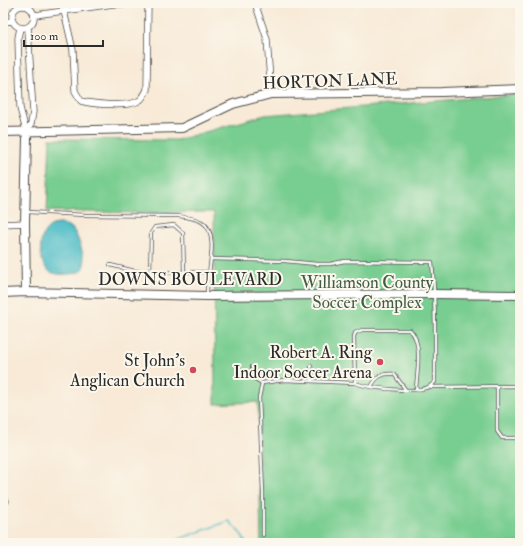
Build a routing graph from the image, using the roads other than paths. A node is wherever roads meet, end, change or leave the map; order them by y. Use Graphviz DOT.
graph roads {
  1 [pos="148,3"];
  2 [pos="255,3"];
  3 [pos="21,4"];
  4 [pos="64,11"];
  5 [pos="34,15"];
  6 [pos="12,21"];
  7 [pos="3,22"];
  8 [pos="20,28"];
  9 [pos="28,28"];
  10 [pos="520,89"];
  11 [pos="271,94"];
  12 [pos="26,131"];
  13 [pos="3,132"];
  14 [pos="25,212"];
  15 [pos="3,224"];
  16 [pos="25,224"];
  17 [pos="211,260"];
  18 [pos="110,265"];
  19 [pos="184,272"];
  20 [pos="209,272"];
  21 [pos="150,273"];
  22 [pos="26,292"];
  23 [pos="3,293"];
  24 [pos="434,294"];
  25 [pos="520,295"];
  26 [pos="207,296"];
  27 [pos="311,366"];
  28 [pos="252,367"];
  29 [pos="312,381"];
  30 [pos="262,383"];
  31 [pos="355,383"];
  32 [pos="430,386"];
  33 [pos="497,386"];
  34 [pos="520,386"];
  35 [pos="371,387"];
  36 [pos="416,389"];
  37 [pos="405,390"];
  38 [pos="520,438"];
  39 [pos="263,535"];
  1 -- 4 [label="street"];
  1 -- 4 [label="street"];
  2 -- 11 [label="street"];
  3 -- 5 [label="street"];
  3 -- 6 [label="street"];
  4 -- 5 [label="street"];
  5 -- 9 [label="street"];
  6 -- 7 [label="street"];
  6 -- 8 [label="street"];
  8 -- 9 [label="street"];
  8 -- 12 [label="street"];
  9 -- 12 [label="street"];
  10 -- 11 [label="street, HORTON LANE"];
  11 -- 12 [label="street, HORTON LANE"];
  12 -- 13 [label="street, HORTON LANE"];
  12 -- 14 [label="street"];
  14 -- 16 [label="street"];
  14 -- 17 [label="lane"];
  15 -- 16 [label="street"];
  16 -- 22 [label="street"];
  17 -- 20 [label="lane"];
  17 -- 24 [label="lane"];
  18 -- 21 [label="lane"];
  19 -- 20 [label="lane"];
  19 -- 21 [label="lane"];
  19 -- 21 [label="lane"];
  20 -- 26 [label="lane"];
  22 -- 23 [label="street, DOWNS BOULEVARD"];
  22 -- 26 [label="street, DOWNS BOULEVARD"];
  24 -- 25 [label="street, DOWNS BOULEVARD"];
  24 -- 26 [label="street, DOWNS BOULEVARD"];
  24 -- 32 [label="lane"];
  27 -- 29 [label="lane"];
  28 -- 30 [label="lane"];
  29 -- 30 [label="lane"];
  29 -- 31 [label="lane"];
  30 -- 39 [label="lane"];
  31 -- 35 [label="lane"];
  31 -- 36 [label="lane"];
  32 -- 33 [label="lane"];
  32 -- 36 [label="lane"];
  33 -- 34 [label="lane"];
  33 -- 38 [label="lane"];
  35 -- 37 [label="lane"];
  35 -- 37 [label="lane"];
  36 -- 37 [label="lane"];
}
